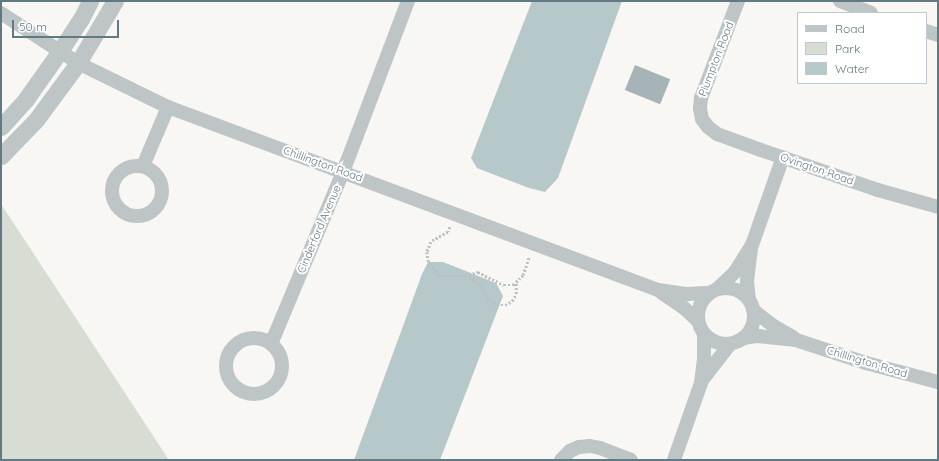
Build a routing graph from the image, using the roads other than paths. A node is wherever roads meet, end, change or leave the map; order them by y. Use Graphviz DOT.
graph roads {
  1 [pos="90,1"];
  2 [pos="115,1"];
  3 [pos="738,1"];
  4 [pos="840,1"];
  5 [pos="404,2"];
  6 [pos="869,12"];
  7 [pos="1,13"];
  8 [pos="927,31"];
  9 [pos="938,35"];
  10 [pos="60,51"];
  11 [pos="78,63"];
  12 [pos="168,107"];
  13 [pos="702,118"];
  14 [pos="1,127"];
  15 [pos="1,156"];
  16 [pos="783,157"];
  17 [pos="143,166"];
  18 [pos="343,172"];
  19 [pos="938,207"];
  20 [pos="752,245"];
  21 [pos="658,290"];
  22 [pos="714,291"];
  23 [pos="751,305"];
  24 [pos="701,328"];
  25 [pos="796,340"];
  26 [pos="736,341"];
  27 [pos="272,344"];
  28 [pos="938,382"];
  29 [pos="701,383"];
  30 [pos="565,456"];
  31 [pos="631,460"];
  32 [pos="674,460"];
  1 -- 10 [label="street"];
  2 -- 11 [label="street"];
  3 -- 13 [label="street, Plumpton Road"];
  4 -- 6 [label="street"];
  5 -- 18 [label="street, Cinderford Avenue"];
  7 -- 10 [label="street, Chillington Road"];
  8 -- 9 [label="street"];
  10 -- 11 [label="street, Chillington Road"];
  10 -- 14 [label="street"];
  11 -- 12 [label="street, Chillington Road"];
  11 -- 15 [label="street"];
  12 -- 17 [label="street"];
  12 -- 18 [label="street, Chillington Road"];
  13 -- 16 [label="street, Ovington Road"];
  16 -- 19 [label="street, Ovington Road"];
  16 -- 20 [label="street"];
  18 -- 21 [label="street, Chillington Road"];
  18 -- 27 [label="street, Cinderford Avenue"];
  20 -- 22 [label="street"];
  20 -- 23 [label="street"];
  21 -- 22 [label="street, Chillington Road"];
  21 -- 24 [label="street, Chillington Road"];
  22 -- 23 [label="street"];
  22 -- 24 [label="street"];
  23 -- 25 [label="street, Chillington Road"];
  23 -- 26 [label="street"];
  24 -- 26 [label="street"];
  24 -- 29 [label="street"];
  25 -- 26 [label="street, Chillington Road"];
  25 -- 28 [label="street, Chillington Road"];
  26 -- 29 [label="street"];
  29 -- 32 [label="street"];
  30 -- 31 [label="street"];
}
